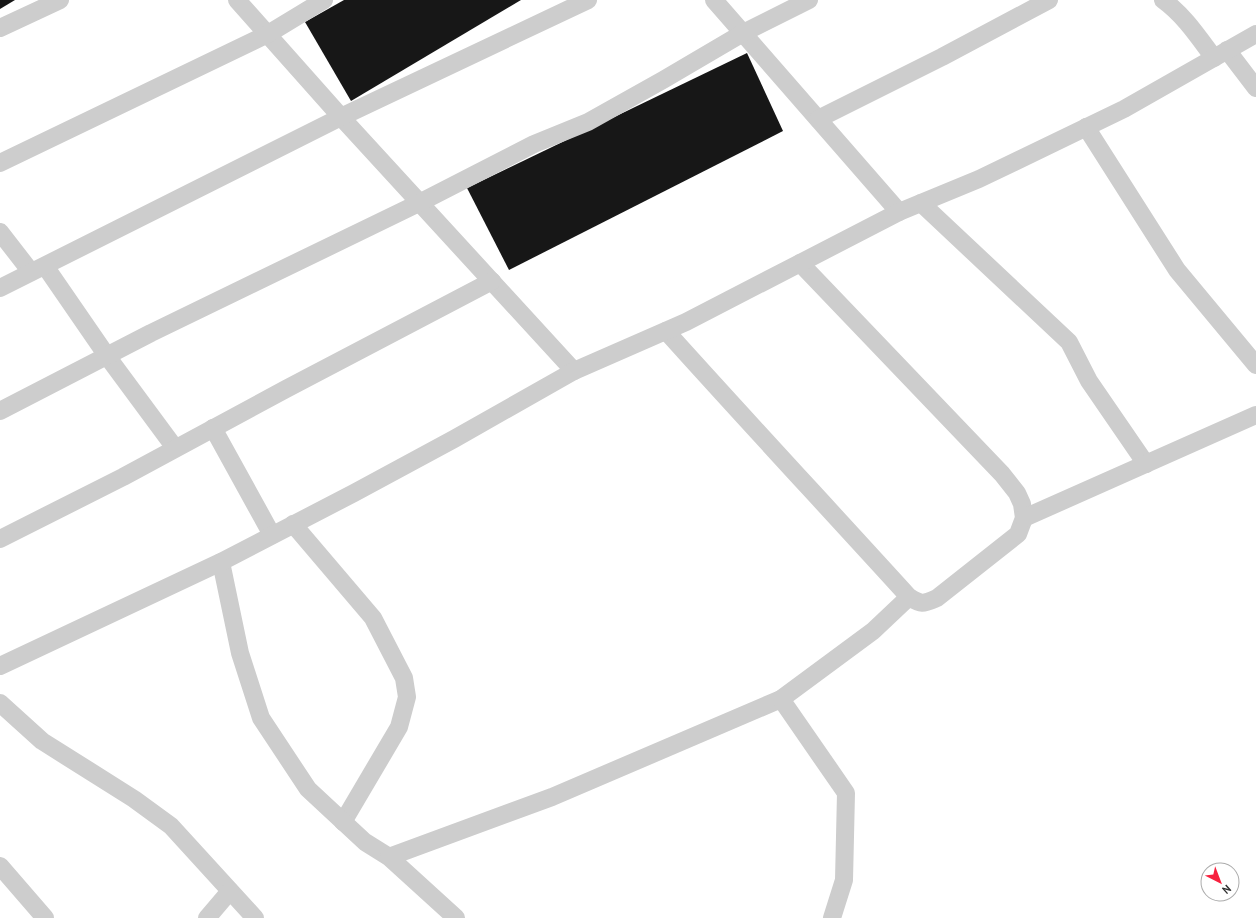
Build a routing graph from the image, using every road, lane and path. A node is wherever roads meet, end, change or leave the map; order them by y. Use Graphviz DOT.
graph roads {
  1 [pos="60,0"];
  2 [pos="237,0"];
  3 [pos="324,0"];
  4 [pos="588,0"];
  5 [pos="714,0"];
  6 [pos="809,0"];
  7 [pos="1049,0"];
  8 [pos="1164,0"];
  9 [pos="0,28"];
  10 [pos="742,33"];
  11 [pos="268,34"];
  12 [pos="1256,34"];
  13 [pos="1221,54"];
  14 [pos="1256,88"];
  15 [pos="341,117"];
  16 [pos="818,119"];
  17 [pos="1086,127"];
  18 [pos="0,163"];
  19 [pos="421,202"];
  20 [pos="921,203"];
  21 [pos="898,212"];
  22 [pos="0,232"];
  23 [pos="800,263"];
  24 [pos="38,269"];
  25 [pos="492,281"];
  26 [pos="0,288"];
  27 [pos="666,331"];
  28 [pos="107,356"];
  29 [pos="1256,365"];
  30 [pos="574,371"];
  31 [pos="0,411"];
  32 [pos="1256,415"];
  33 [pos="213,428"];
  34 [pos="175,448"];
  35 [pos="1146,464"];
  36 [pos="1024,518"];
  37 [pos="293,524"];
  38 [pos="272,535"];
  39 [pos="0,539"];
  40 [pos="221,562"];
  41 [pos="909,597"];
  42 [pos="0,666"];
  43 [pos="781,699"];
  44 [pos="0,703"];
  45 [pos="344,822"];
  46 [pos="389,857"];
  47 [pos="0,866"];
  48 [pos="230,890"];
  49 [pos="45,918"];
  50 [pos="207,918"];
  51 [pos="255,918"];
  52 [pos="456,918"];
  53 [pos="832,918"];
  1 -- 9 [label="street"];
  2 -- 11 [label="street"];
  3 -- 11 [label="street"];
  4 -- 15 [label="street"];
  5 -- 10 [label="street"];
  6 -- 10 [label="street"];
  7 -- 16 [label="street"];
  8 -- 13 [label="street"];
  10 -- 16 [label="street"];
  10 -- 19 [label="street"];
  11 -- 15 [label="street"];
  11 -- 18 [label="street"];
  12 -- 13 [label="street"];
  13 -- 14 [label="street"];
  13 -- 17 [label="street"];
  15 -- 19 [label="street"];
  15 -- 24 [label="street"];
  16 -- 21 [label="street"];
  17 -- 20 [label="street"];
  17 -- 29 [label="street"];
  19 -- 25 [label="street"];
  19 -- 28 [label="street"];
  20 -- 21 [label="street"];
  20 -- 35 [label="street"];
  21 -- 23 [label="street"];
  22 -- 24 [label="street"];
  23 -- 27 [label="street"];
  23 -- 36 [label="street"];
  24 -- 26 [label="street"];
  24 -- 28 [label="street"];
  25 -- 30 [label="street"];
  25 -- 33 [label="street"];
  27 -- 30 [label="street"];
  27 -- 41 [label="street"];
  28 -- 31 [label="street"];
  28 -- 34 [label="street"];
  30 -- 37 [label="street"];
  32 -- 35 [label="street"];
  33 -- 34 [label="street"];
  33 -- 38 [label="street"];
  34 -- 39 [label="street"];
  35 -- 36 [label="street"];
  36 -- 41 [label="street"];
  37 -- 38 [label="street"];
  37 -- 45 [label="street"];
  38 -- 40 [label="street"];
  40 -- 42 [label="street"];
  40 -- 45 [label="street"];
  41 -- 43 [label="street"];
  43 -- 46 [label="street"];
  43 -- 53 [label="street"];
  44 -- 48 [label="street"];
  45 -- 46 [label="street"];
  46 -- 52 [label="street"];
  47 -- 49 [label="street"];
  48 -- 50 [label="street"];
  48 -- 51 [label="street"];
}
